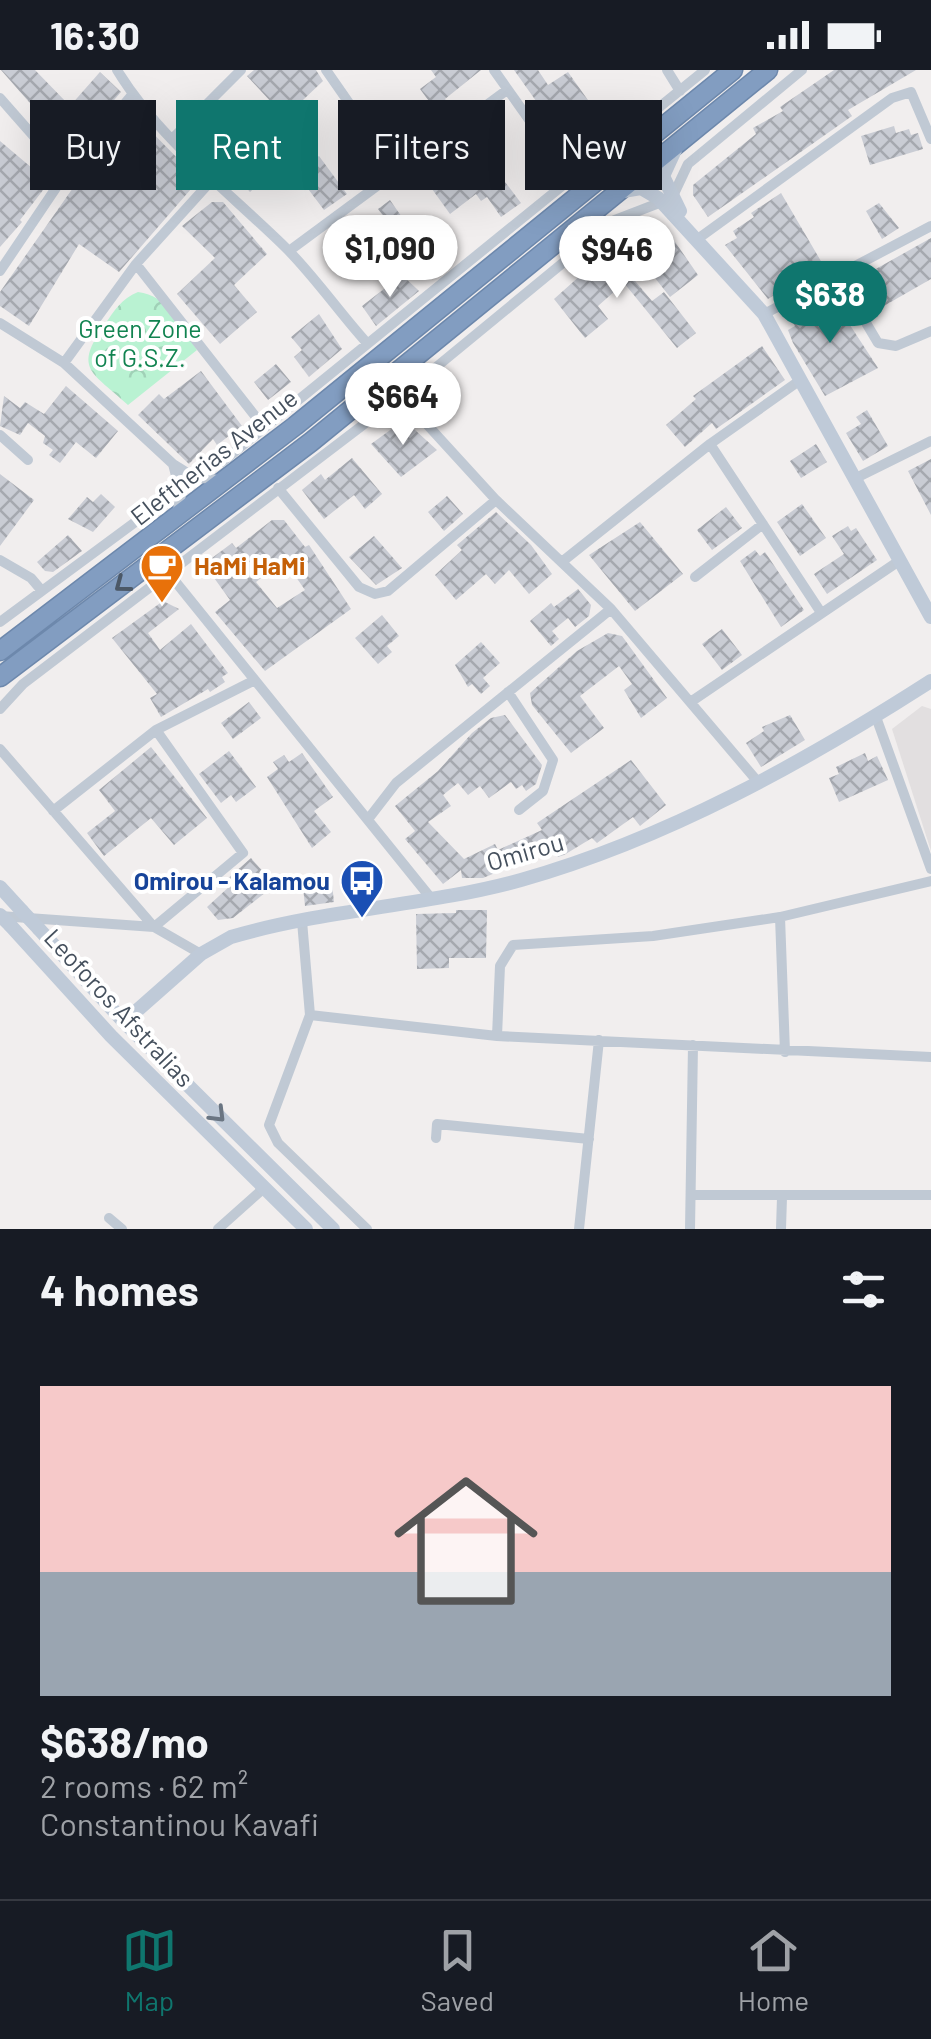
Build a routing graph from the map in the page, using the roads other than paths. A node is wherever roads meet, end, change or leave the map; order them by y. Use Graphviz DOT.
graph roads {
  1 [pos="116,70"];
  2 [pos="241,70"];
  3 [pos="326,70"];
  4 [pos="494,70"];
  5 [pos="667,70"];
  6 [pos="705,70"];
  7 [pos="734,70"];
  8 [pos="768,70"];
  9 [pos="802,70"];
  10 [pos="507,90"];
  11 [pos="680,91"];
  12 [pos="132,95"];
  13 [pos="0,98"];
  14 [pos="128,100"];
  15 [pos="347,100"];
  16 [pos="493,100"];
  17 [pos="662,106"];
  18 [pos="525,115"];
  19 [pos="30,132"];
  20 [pos="174,138"];
  21 [pos="685,138"];
  22 [pos="931,139"];
  23 [pos="55,190"];
  24 [pos="203,190"];
  25 [pos="223,190"];
  26 [pos="368,190"];
  27 [pos="557,190"];
  28 [pos="618,193"];
  29 [pos="668,201"];
  30 [pos="931,226"];
  31 [pos="694,234"];
  32 [pos="288,251"];
  33 [pos="136,264"];
  34 [pos="0,271"];
  35 [pos="838,274"];
  36 [pos="764,314"];
  37 [pos="0,323"];
  38 [pos="931,331"];
  39 [pos="366,342"];
  40 [pos="64,363"];
  41 [pos="799,381"];
  42 [pos="401,396"];
  43 [pos="264,426"];
  44 [pos="0,435"];
  45 [pos="931,441"];
  46 [pos="710,444"];
  47 [pos="28,460"];
  48 [pos="173,464"];
  49 [pos="223,470"];
  50 [pos="854,479"];
  51 [pos="278,488"];
  52 [pos="496,500"];
  53 [pos="157,506"];
  54 [pos="175,519"];
  55 [pos="762,524"];
  56 [pos="0,560"];
  57 [pos="563,561"];
  58 [pos="899,562"];
  59 [pos="166,570"];
  60 [pos="696,577"];
  61 [pos="42,591"];
  62 [pos="610,608"];
  63 [pos="820,611"];
  64 [pos="931,618"];
  65 [pos="0,622"];
  66 [pos="0,651"];
  67 [pos="0,677"];
  68 [pos="253,681"];
  69 [pos="931,682"];
  70 [pos="508,692"];
  71 [pos="692,700"];
  72 [pos="0,708"];
  73 [pos="876,716"];
  74 [pos="156,730"];
  75 [pos="0,749"];
  76 [pos="758,782"];
  77 [pos="520,810"];
  78 [pos="53,811"];
  79 [pos="369,818"];
  80 [pos="931,869"];
  81 [pos="931,881"];
  82 [pos="0,887"];
  83 [pos="430,897"];
  84 [pos="780,916"];
  85 [pos="3,919"];
  86 [pos="302,921"];
  87 [pos="154,927"];
  88 [pos="201,954"];
  89 [pos="310,1015"];
  90 [pos="124,1022"];
  91 [pos="496,1036"];
  92 [pos="599,1040"];
  93 [pos="692,1045"];
  94 [pos="785,1052"];
  95 [pos="931,1057"];
  96 [pos="436,1138"];
  97 [pos="588,1140"];
  98 [pos="264,1188"];
  99 [pos="690,1194"];
  100 [pos="931,1194"];
  101 [pos="782,1198"];
  102 [pos="110,1218"];
  103 [pos="122,1229"];
  104 [pos="218,1229"];
  105 [pos="306,1229"];
  106 [pos="333,1229"];
  107 [pos="367,1229"];
  108 [pos="579,1229"];
  109 [pos="690,1229"];
  110 [pos="782,1229"];
  1 -- 12 [label="street"];
  2 -- 20 [label="street"];
  3 -- 15 [label="street"];
  4 -- 10 [label="street"];
  5 -- 11 [label="street"];
  6 -- 11 [label="street"];
  7 -- 49 [label="highway, Eleftherias Avenue"];
  8 -- 21 [label="highway, Eleftherias Avenue"];
  9 -- 29 [label="street"];
  10 -- 16 [label="street"];
  10 -- 18 [label="street"];
  11 -- 17 [label="street"];
  12 -- 14 [label="street"];
  12 -- 20 [label="street"];
  13 -- 19 [label="street"];
  21 -- 28 [label="highway, Eleftherias Avenue"];
  21 -- 29 [label="street"];
  22 -- 31 [label="street"];
  23 -- 34 [label="street"];
  24 -- 33 [label="street"];
  25 -- 32 [label="street"];
  26 -- 32 [label="street"];
  27 -- 39 [label="street"];
  28 -- 29 [label="street"];
  28 -- 67 [label="highway, Eleftherias Avenue, one-way"];
  29 -- 31 [label="street"];
  29 -- 42 [label="street"];
  30 -- 35 [label="street"];
  31 -- 36 [label="street"];
  32 -- 39 [label="street"];
  33 -- 40 [label="street"];
  33 -- 43 [label="street"];
  35 -- 36 [label="street"];
  35 -- 38 [label="street"];
  36 -- 41 [label="street"];
  37 -- 40 [label="street"];
  39 -- 43 [label="street"];
  40 -- 48 [label="street"];
  41 -- 46 [label="street"];
  41 -- 50 [label="street"];
  42 -- 51 [label="street"];
  42 -- 52 [label="street"];
  43 -- 49 [label="street"];
  44 -- 47 [label="street"];
  45 -- 50 [label="street"];
  46 -- 55 [label="street"];
  46 -- 57 [label="street"];
  48 -- 49 [label="street"];
  48 -- 54 [label="street"];
  49 -- 54 [label="highway, Eleftherias Avenue"];
  50 -- 58 [label="street"];
  51 -- 52 [label="street"];
  51 -- 59 [label="street"];
  52 -- 57 [label="street"];
  53 -- 61 [label="street"];
  54 -- 66 [label="highway, Eleftherias Avenue"];
  55 -- 60 [label="street"];
  55 -- 63 [label="street"];
  56 -- 61 [label="street"];
  57 -- 62 [label="street"];
  58 -- 63 [label="street"];
  58 -- 64 [label="street"];
  59 -- 68 [label="street"];
  59 -- 72 [label="street"];
  61 -- 65 [label="street"];
  62 -- 70 [label="street"];
  62 -- 71 [label="street"];
  63 -- 71 [label="street"];
  68 -- 74 [label="street"];
  68 -- 79 [label="street"];
  69 -- 73 [label="street, Omirou"];
  70 -- 77 [label="street"];
  70 -- 79 [label="street"];
  71 -- 76 [label="street"];
  73 -- 76 [label="street, Omirou"];
  73 -- 80 [label="street"];
  74 -- 78 [label="street"];
  74 -- 87 [label="street"];
  75 -- 78 [label="street"];
  76 -- 83 [label="street, Omirou"];
  78 -- 87 [label="street"];
  79 -- 83 [label="street"];
  81 -- 84 [label="street"];
  82 -- 90 [label="street, Leoforos Afstralias, bridge"];
  83 -- 86 [label="street, Omirou"];
  84 -- 91 [label="street"];
  84 -- 94 [label="street"];
  85 -- 87 [label="street"];
  85 -- 98 [label="street, Leoforos Afstralias"];
  86 -- 88 [label="street, Omirou"];
  86 -- 89 [label="street"];
  87 -- 88 [label="street"];
  88 -- 90 [label="street, Omirou"];
  89 -- 91 [label="street"];
  89 -- 107 [label="street"];
  90 -- 106 [label="street, Leoforos Afstralias, one-way"];
  91 -- 92 [label="street"];
  92 -- 93 [label="street"];
  92 -- 97 [label="street"];
  93 -- 94 [label="street"];
  93 -- 99 [label="street"];
  94 -- 95 [label="street"];
  96 -- 97 [label="street"];
  97 -- 108 [label="street"];
  98 -- 104 [label="street"];
  98 -- 105 [label="street"];
  99 -- 101 [label="street"];
  99 -- 109 [label="street"];
  100 -- 101 [label="street"];
  101 -- 110 [label="street"];
  102 -- 103 [label="street"];
}
